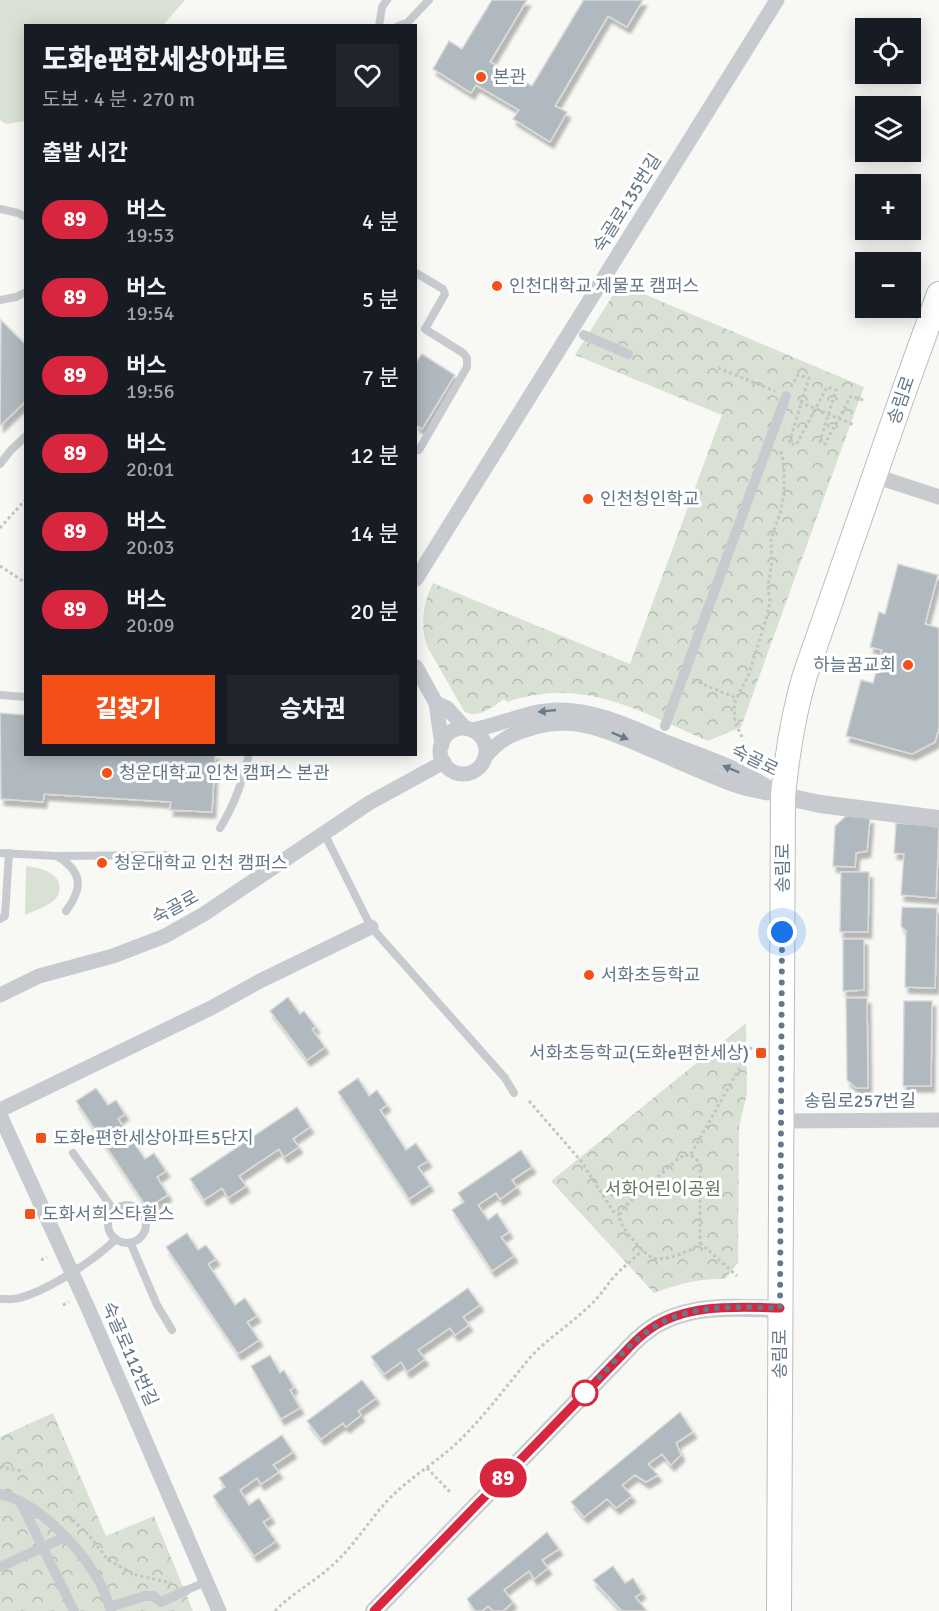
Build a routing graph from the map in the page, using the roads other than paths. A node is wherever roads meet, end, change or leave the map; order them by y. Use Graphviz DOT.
graph roads {
  1 [pos="387,0"];
  2 [pos="429,0"];
  3 [pos="777,0"];
  4 [pos="379,24"];
  5 [pos="404,24"];
  6 [pos="0,209"];
  7 [pos="24,216"];
  8 [pos="417,274"];
  9 [pos="24,293"];
  10 [pos="939,294"];
  11 [pos="0,300"];
  12 [pos="584,335"];
  13 [pos="628,354"];
  14 [pos="786,396"];
  15 [pos="24,438"];
  16 [pos="417,450"];
  17 [pos="0,464"];
  18 [pos="875,476"];
  19 [pos="939,497"];
  20 [pos="417,577"];
  21 [pos="417,669"];
  22 [pos="0,695"];
  23 [pos="24,697"];
  24 [pos="436,703"];
  25 [pos="664,726"];
  26 [pos="468,729"];
  27 [pos="442,744"];
  28 [pos="249,756"];
  29 [pos="485,757"];
  30 [pos="444,762"];
  31 [pos="783,796"];
  32 [pos="939,819"];
  33 [pos="220,828"];
  34 [pos="324,832"];
  35 [pos="4,853"];
  36 [pos="168,855"];
  37 [pos="56,856"];
  38 [pos="66,911"];
  39 [pos="0,919"];
  40 [pos="371,927"];
  41 [pos="0,995"];
  42 [pos="514,1093"];
  43 [pos="0,1110"];
  44 [pos="0,1115"];
  45 [pos="939,1120"];
  46 [pos="782,1121"];
  47 [pos="73,1153"];
  48 [pos="113,1209"];
  49 [pos="116,1239"];
  50 [pos="131,1244"];
  51 [pos="72,1272"];
  52 [pos="0,1299"];
  53 [pos="780,1308"];
  54 [pos="172,1330"];
  55 [pos="0,1494"];
  56 [pos="20,1501"];
  57 [pos="65,1537"];
  58 [pos="42,1548"];
  59 [pos="0,1567"];
  60 [pos="207,1581"];
  61 [pos="185,1591"];
  62 [pos="163,1607"];
  63 [pos="110,1609"];
  64 [pos="74,1611"];
  65 [pos="219,1611"];
  66 [pos="374,1611"];
  67 [pos="779,1611"];
  1 -- 4 [label="lane"];
  2 -- 5 [label="lane"];
  3 -- 20 [label="street, 숙골로135번길"];
  6 -- 7 [label="lane"];
  8 -- 16 [label="lane"];
  9 -- 11 [label="lane"];
  10 -- 18 [label="main road, 송림로"];
  12 -- 13 [label="street"];
  14 -- 25 [label="street"];
  15 -- 17 [label="lane"];
  18 -- 19 [label="street"];
  18 -- 31 [label="main road, 송림로"];
  21 -- 24 [label="street"];
  22 -- 23 [label="lane"];
  24 -- 26 [label="street"];
  24 -- 27 [label="street"];
  26 -- 27 [label="street, 숙골로"];
  26 -- 29 [label="street"];
  31 -- 26 [label="street, 숙골로, one-way"];
  27 -- 30 [label="street"];
  28 -- 33 [label="lane"];
  29 -- 30 [label="street, 숙골로"];
  29 -- 31 [label="street, 숙골로, one-way"];
  30 -- 34 [label="street, 숙골로"];
  31 -- 32 [label="street"];
  31 -- 46 [label="main road, 송림로"];
  34 -- 40 [label="lane"];
  34 -- 41 [label="street, 숙골로"];
  35 -- 37 [label="lane"];
  35 -- 39 [label="lane"];
  36 -- 37 [label="lane"];
  37 -- 38 [label="lane"];
  40 -- 42 [label="lane"];
  40 -- 43 [label="street"];
  44 -- 51 [label="street, 숙골로112번길"];
  45 -- 46 [label="street, 송림로257번길"];
  46 -- 53 [label="main road, 송림로"];
  47 -- 48 [label="lane"];
  48 -- 49 [label="lane"];
  48 -- 50 [label="lane"];
  49 -- 50 [label="lane"];
  49 -- 51 [label="lane"];
  50 -- 54 [label="lane"];
  51 -- 52 [label="lane"];
  51 -- 60 [label="street, 숙골로112번길"];
  53 -- 66 [label="street"];
  53 -- 67 [label="main road, 송림로"];
  55 -- 56 [label="street"];
  56 -- 57 [label="street"];
  56 -- 58 [label="street"];
  57 -- 58 [label="street"];
  57 -- 63 [label="street"];
  58 -- 59 [label="street"];
  58 -- 64 [label="street"];
  60 -- 61 [label="lane"];
  60 -- 65 [label="street, 숙골로112번길"];
  61 -- 62 [label="street"];
  62 -- 63 [label="street"];
}
